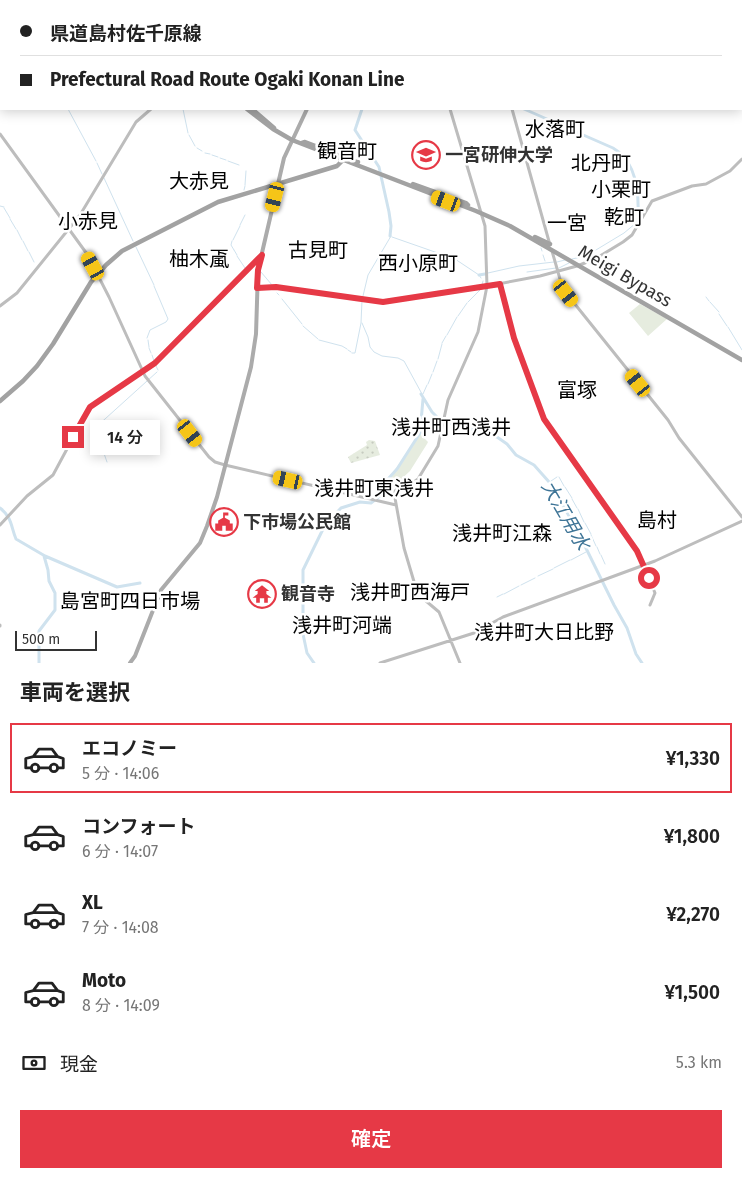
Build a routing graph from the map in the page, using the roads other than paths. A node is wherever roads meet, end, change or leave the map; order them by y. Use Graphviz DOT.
graph roads {
  1 [pos="150,110"];
  2 [pos="307,110"];
  3 [pos="450,110"];
  4 [pos="512,110"];
  5 [pos="252,111"];
  6 [pos="0,134"];
  7 [pos="292,140"];
  8 [pos="342,159"];
  9 [pos="742,159"];
  10 [pos="279,182"];
  11 [pos="401,182"];
  12 [pos="480,212"];
  13 [pos="69,229"];
  14 [pos="550,247"];
  15 [pos="262,255"];
  16 [pos="558,272"];
  17 [pos="97,273"];
  18 [pos="500,284"];
  19 [pos="487,286"];
  20 [pos="257,288"];
  21 [pos="0,306"];
  22 [pos="742,359"];
  23 [pos="142,372"];
  24 [pos="0,400"];
  25 [pos="225,465"];
  26 [pos="396,505"];
  27 [pos="742,517"];
  28 [pos="742,521"];
  29 [pos="0,525"];
  30 [pos="644,565"];
  31 [pos="650,605"];
  32 [pos="451,641"];
  33 [pos="130,663"];
  34 [pos="380,663"];
  35 [pos="460,663"];
  1 -- 13 [label="main road"];
  2 -- 7 [label="main road"];
  3 -- 12 [label="main road"];
  4 -- 14 [label="main road"];
  5 -- 7 [label="highway"];
  5 -- 7 [label="highway"];
  6 -- 13 [label="main road"];
  7 -- 8 [label="highway"];
  7 -- 10 [label="main road"];
  8 -- 10 [label="highway"];
  8 -- 11 [label="highway"];
  9 -- 16 [label="main road"];
  10 -- 15 [label="main road"];
  10 -- 17 [label="highway"];
  11 -- 12 [label="highway"];
  11 -- 12 [label="highway, Meigi Bypass"];
  12 -- 14 [label="highway, Meigi Bypass"];
  12 -- 14 [label="highway, Meigi Bypass"];
  12 -- 19 [label="main road"];
  13 -- 17 [label="main road"];
  13 -- 21 [label="main road"];
  14 -- 16 [label="main road"];
  14 -- 22 [label="highway, Meigi Bypass"];
  15 -- 20 [label="main road"];
  15 -- 23 [label="main road"];
  16 -- 18 [label="main road"];
  16 -- 27 [label="main road"];
  17 -- 23 [label="main road"];
  17 -- 24 [label="highway"];
  18 -- 19 [label="main road"];
  18 -- 30 [label="main road"];
  19 -- 20 [label="main road"];
  19 -- 26 [label="main road"];
  20 -- 25 [label="main road"];
  23 -- 25 [label="main road"];
  23 -- 29 [label="main road"];
  25 -- 26 [label="main road"];
  25 -- 33 [label="main road"];
  26 -- 32 [label="main road"];
  28 -- 30 [label="main road"];
  30 -- 31 [label="main road"];
  30 -- 32 [label="main road"];
  32 -- 34 [label="main road"];
  32 -- 35 [label="main road"];
}
